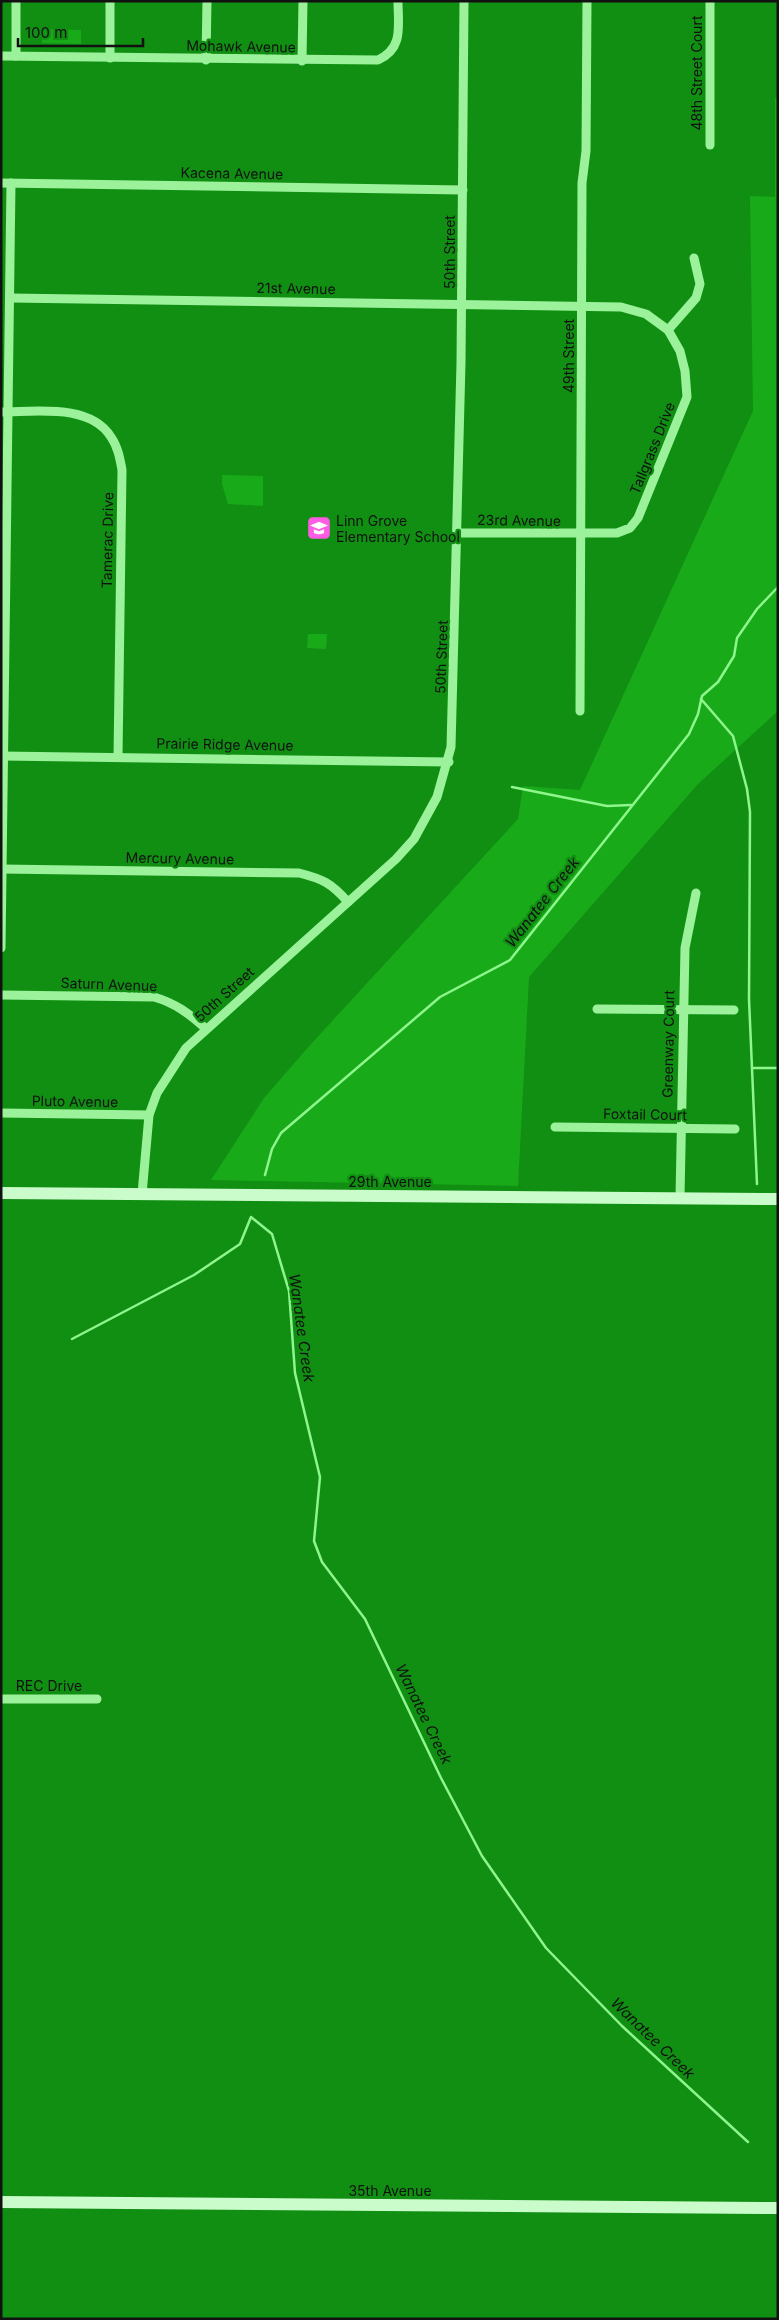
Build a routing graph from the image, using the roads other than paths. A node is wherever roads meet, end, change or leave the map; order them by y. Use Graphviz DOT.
graph roads {
  1 [pos="16,1"];
  2 [pos="110,1"];
  3 [pos="207,1"];
  4 [pos="303,1"];
  5 [pos="398,1"];
  6 [pos="464,1"];
  7 [pos="587,1"];
  8 [pos="710,1"];
  9 [pos="1,56"];
  10 [pos="16,56"];
  11 [pos="110,58"];
  12 [pos="206,60"];
  13 [pos="302,61"];
  14 [pos="710,145"];
  15 [pos="6,183"];
  16 [pos="463,190"];
  17 [pos="694,258"];
  18 [pos="10,298"];
  19 [pos="462,305"];
  20 [pos="582,306"];
  21 [pos="668,330"];
  22 [pos="5,412"];
  23 [pos="458,533"];
  24 [pos="580,535"];
  25 [pos="4,564"];
  26 [pos="3,684"];
  27 [pos="580,711"];
  28 [pos="2,756"];
  29 [pos="118,757"];
  30 [pos="449,762"];
  31 [pos="2,807"];
  32 [pos="2,869"];
  33 [pos="696,893"];
  34 [pos="348,902"];
  35 [pos="1,948"];
  36 [pos="1,995"];
  37 [pos="597,1009"];
  38 [pos="682,1010"];
  39 [pos="734,1010"];
  40 [pos="206,1028"];
  41 [pos="1,1113"];
  42 [pos="149,1116"];
  43 [pos="555,1127"];
  44 [pos="681,1128"];
  45 [pos="735,1129"];
  46 [pos="1,1193"];
  47 [pos="142,1194"];
  48 [pos="680,1197"];
  49 [pos="778,1199"];
  50 [pos="1,1699"];
  51 [pos="97,1699"];
  52 [pos="1,2202"];
  53 [pos="778,2208"];
  1 -- 10 [label="street"];
  2 -- 11 [label="street"];
  3 -- 12 [label="street"];
  4 -- 13 [label="street"];
  5 -- 13 [label="street, Mohawk Avenue"];
  6 -- 16 [label="street, 50th Street"];
  7 -- 20 [label="street, 49th Street"];
  8 -- 14 [label="street, 48th Street Court"];
  9 -- 10 [label="street, Mohawk Avenue"];
  10 -- 11 [label="street, Mohawk Avenue"];
  11 -- 12 [label="street, Mohawk Avenue"];
  12 -- 13 [label="street, Mohawk Avenue"];
  15 -- 16 [label="street, Kacena Avenue"];
  15 -- 18 [label="street"];
  16 -- 19 [label="street, 50th Street"];
  17 -- 21 [label="street"];
  18 -- 19 [label="street, 21st Avenue"];
  18 -- 22 [label="street"];
  19 -- 20 [label="street, 21st Avenue"];
  19 -- 23 [label="street, 50th Street"];
  20 -- 21 [label="street, Tallgrass Drive"];
  20 -- 24 [label="street, 49th Street"];
  21 -- 24 [label="street, Tallgrass Drive"];
  22 -- 25 [label="street"];
  22 -- 29 [label="street, Tamerac Drive"];
  23 -- 24 [label="street, 23rd Avenue"];
  23 -- 30 [label="street, 50th Street"];
  24 -- 27 [label="street, 49th Street"];
  25 -- 26 [label="street"];
  26 -- 28 [label="street"];
  28 -- 29 [label="street, Prairie Ridge Avenue"];
  28 -- 31 [label="street"];
  29 -- 30 [label="street, Prairie Ridge Avenue"];
  30 -- 34 [label="street, 50th Street"];
  31 -- 32 [label="street"];
  32 -- 34 [label="street, Mercury Avenue"];
  32 -- 35 [label="street"];
  33 -- 38 [label="street, Greenway Court"];
  34 -- 40 [label="street, 50th Street"];
  36 -- 40 [label="street, Saturn Avenue"];
  37 -- 38 [label="street"];
  38 -- 39 [label="street"];
  38 -- 44 [label="street, Greenway Court"];
  40 -- 42 [label="street, 50th Street"];
  41 -- 42 [label="street, Pluto Avenue"];
  42 -- 47 [label="street, 50th Street"];
  43 -- 44 [label="street, Foxtail Court"];
  44 -- 45 [label="street, Foxtail Court"];
  44 -- 48 [label="street, Greenway Court"];
  46 -- 47 [label="street, 29th Avenue"];
  47 -- 48 [label="street, 29th Avenue"];
  48 -- 49 [label="street, 29th Avenue"];
  50 -- 51 [label="street, REC Drive"];
  52 -- 53 [label="street, 35th Avenue"];
}
